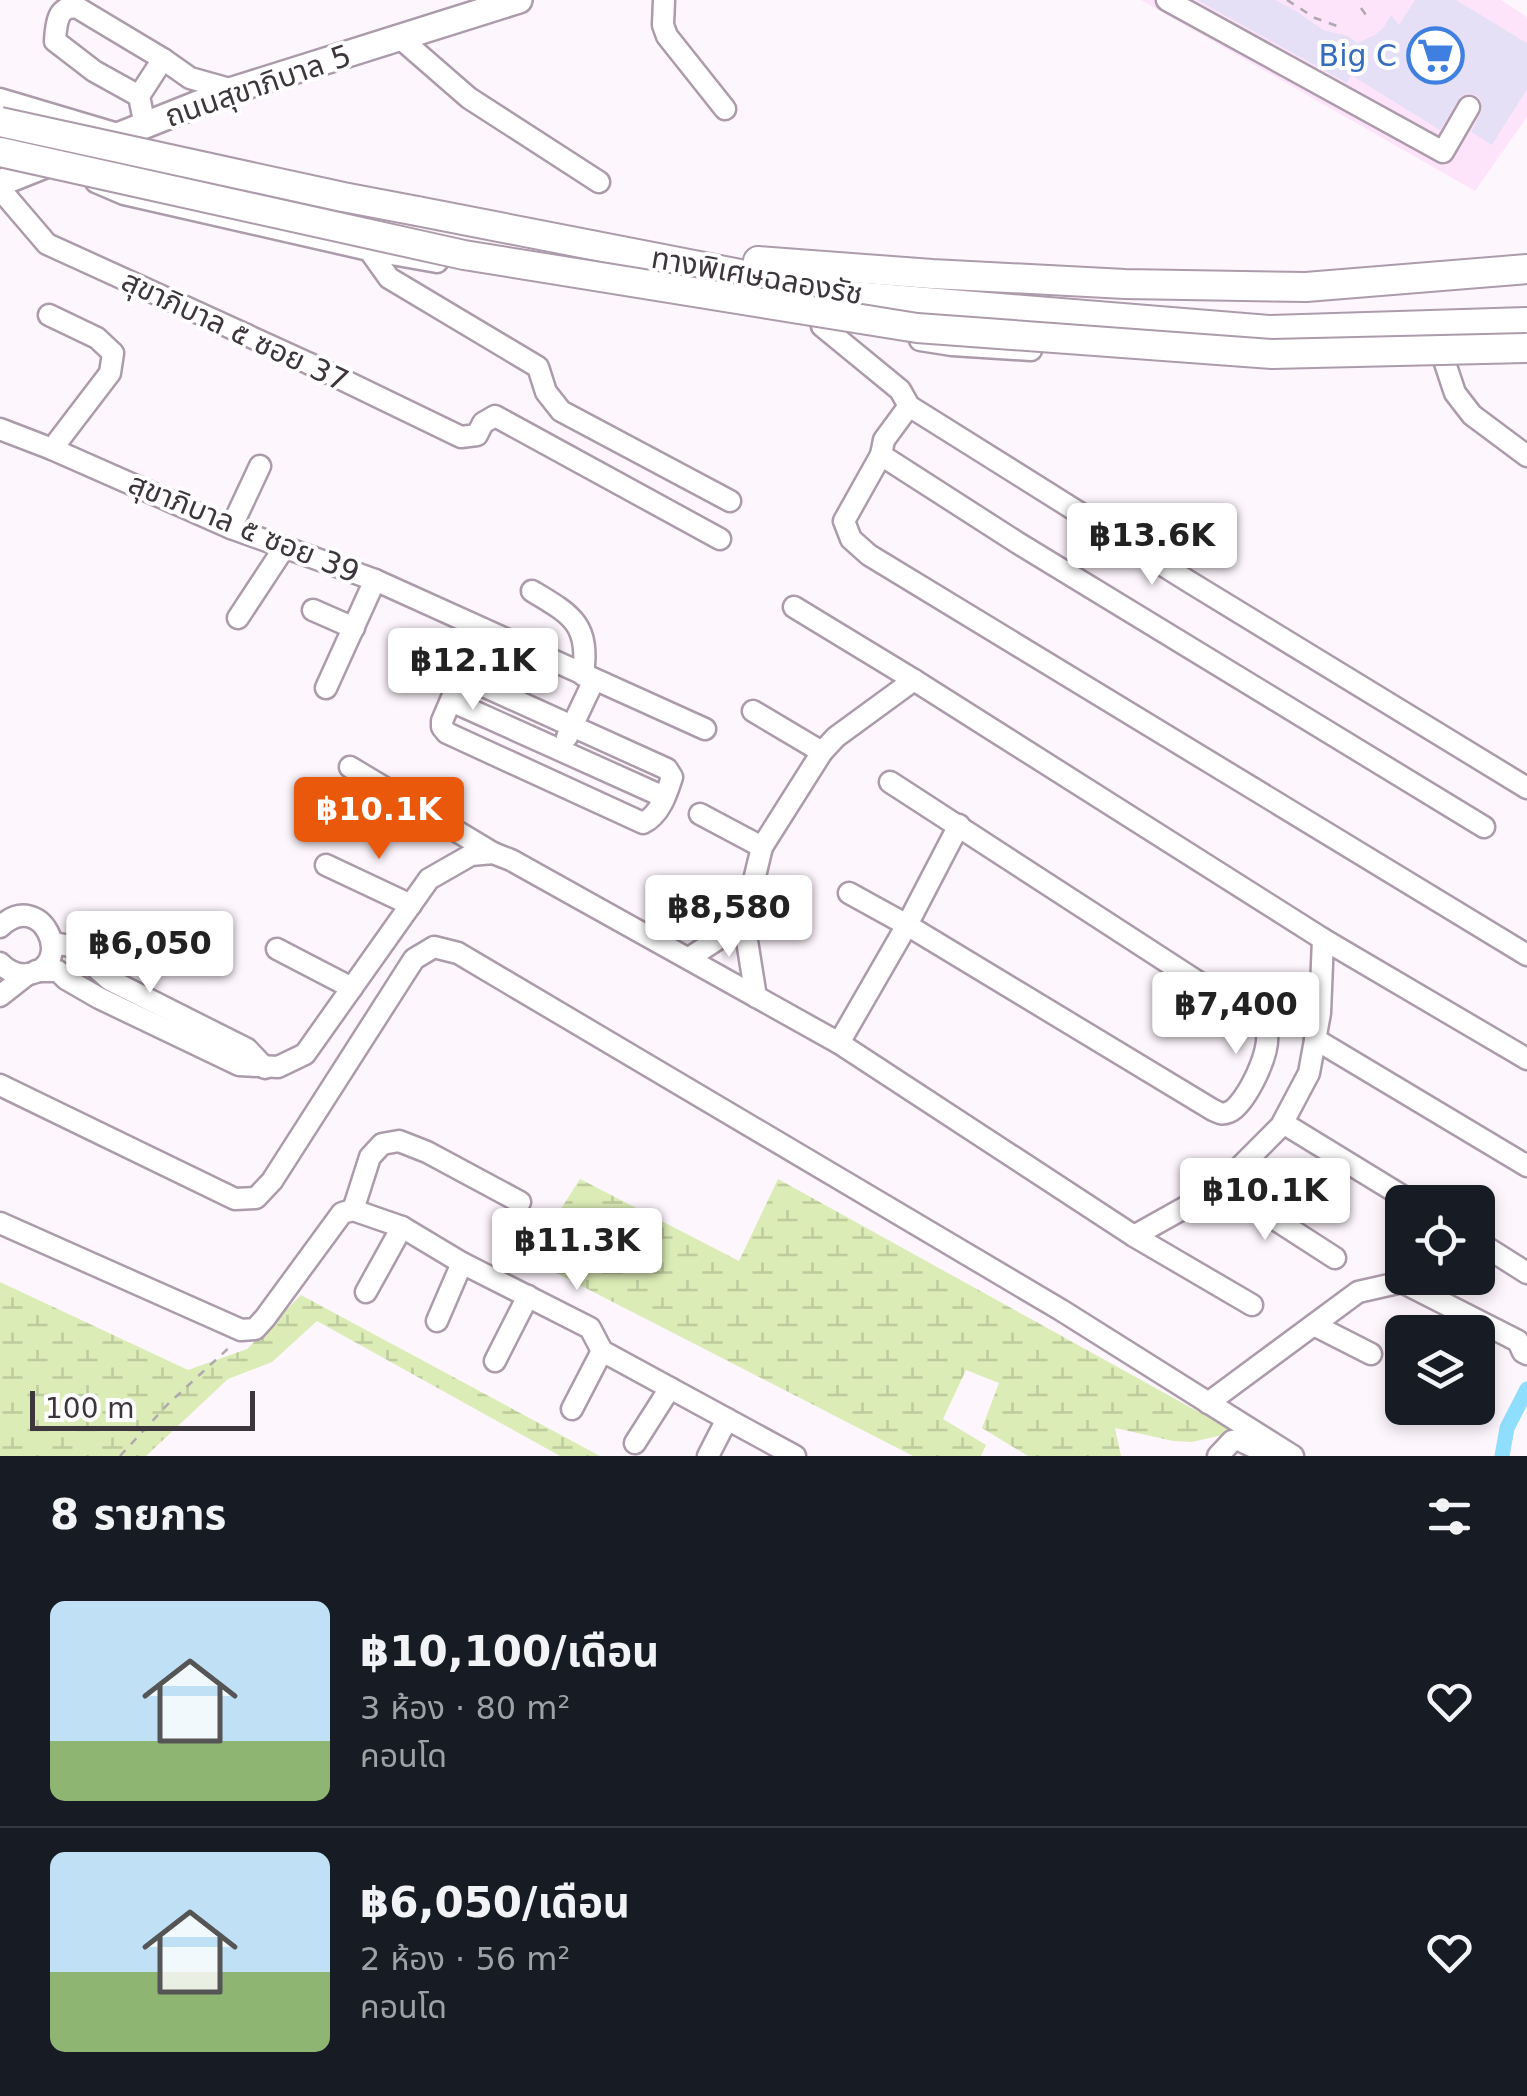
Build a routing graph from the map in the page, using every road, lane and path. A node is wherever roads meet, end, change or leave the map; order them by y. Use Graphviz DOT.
graph roads {
  1 [pos="519,0"];
  2 [pos="664,0"];
  3 [pos="1166,0"];
  4 [pos="1287,0"];
  5 [pos="1361,8"];
  6 [pos="1366,15"];
  7 [pos="1337,26"];
  8 [pos="400,38"];
  9 [pos="163,59"];
  10 [pos="234,90"];
  11 [pos="140,96"];
  12 [pos="0,99"];
  13 [pos="1469,107"];
  14 [pos="725,109"];
  15 [pos="0,122"];
  16 [pos="133,130"];
  17 [pos="0,152"];
  18 [pos="67,157"];
  19 [pos="598,182"];
  20 [pos="0,186"];
  21 [pos="542,236"];
  22 [pos="368,250"];
  23 [pos="1527,269"];
  24 [pos="49,315"];
  25 [pos="1527,322"];
  26 [pos="822,326"];
  27 [pos="1527,348"];
  28 [pos="1527,360"];
  29 [pos="1445,363"];
  30 [pos="909,406"];
  31 [pos="0,429"];
  32 [pos="52,449"];
  33 [pos="881,454"];
  34 [pos="1527,456"];
  35 [pos="260,466"];
  36 [pos="730,501"];
  37 [pos="231,528"];
  38 [pos="720,539"];
  39 [pos="284,548"];
  40 [pos="375,580"];
  41 [pos="532,591"];
  42 [pos="794,607"];
  43 [pos="313,610"];
  44 [pos="238,618"];
  45 [pos="354,628"];
  46 [pos="589,678"];
  47 [pos="914,680"];
  48 [pos="326,688"];
  49 [pos="451,701"];
  50 [pos="753,711"];
  51 [pos="572,726"];
  52 [pos="705,730"];
  53 [pos="822,752"];
  54 [pos="566,754"];
  55 [pos="350,767"];
  56 [pos="890,782"];
  57 [pos="558,783"];
  58 [pos="1527,788"];
  59 [pos="664,797"];
  60 [pos="700,814"];
  61 [pos="959,825"];
  62 [pos="1484,827"];
  63 [pos="762,846"];
  64 [pos="493,853"];
  65 [pos="326,864"];
  66 [pos="849,894"];
  67 [pos="412,906"];
  68 [pos="3,919"];
  69 [pos="744,922"];
  70 [pos="907,925"];
  71 [pos="1324,939"];
  72 [pos="52,943"];
  73 [pos="278,949"];
  74 [pos="1527,955"];
  75 [pos="689,958"];
  76 [pos="0,963"];
  77 [pos="32,973"];
  78 [pos="352,988"];
  79 [pos="104,989"];
  80 [pos="0,996"];
  81 [pos="756,997"];
  82 [pos="173,1011"];
  83 [pos="164,1031"];
  84 [pos="1316,1040"];
  85 [pos="839,1044"];
  86 [pos="1527,1060"];
  87 [pos="265,1068"];
  88 [pos="0,1084"];
  89 [pos="1283,1123"];
  90 [pos="1527,1166"];
  91 [pos="1222,1185"];
  92 [pos="1385,1185"];
  93 [pos="520,1202"];
  94 [pos="353,1210"];
  95 [pos="0,1223"];
  96 [pos="402,1227"];
  97 [pos="1134,1236"];
  98 [pos="1495,1252"];
  99 [pos="1335,1258"];
  100 [pos="462,1263"];
  101 [pos="1527,1272"];
  102 [pos="366,1292"];
  103 [pos="528,1296"];
  104 [pos="1252,1305"];
  105 [pos="437,1320"];
  106 [pos="1314,1325"];
  107 [pos="241,1330"];
  108 [pos="1524,1346"];
  109 [pos="602,1352"];
  110 [pos="1371,1354"];
  111 [pos="495,1361"];
  112 [pos="670,1388"];
  113 [pos="1208,1402"];
  114 [pos="572,1410"];
  115 [pos="728,1419"];
  116 [pos="635,1443"];
  117 [pos="792,1455"];
  118 [pos="120,1456"];
  119 [pos="708,1456"];
  120 [pos="1218,1456"];
  121 [pos="1272,1456"];
  122 [pos="1293,1456"];
  1 -- 8 [label="main road, ถนนสุขาภิบาล 5"];
  2 -- 14 [label="street"];
  3 -- 13 [label="street"];
  4 -- 7 [label="path"];
  5 -- 6 [label="path"];
  8 -- 10 [label="main road, ถนนสุขาภิบาล 5"];
  8 -- 19 [label="street"];
  9 -- 10 [label="street"];
  9 -- 11 [label="street"];
  9 -- 11 [label="street"];
  10 -- 16 [label="main road, ถนนสุขาภิบาล 5"];
  11 -- 16 [label="street"];
  12 -- 16 [label="street"];
  15 -- 21 [label="highway, ทางพิเศษฉลองรัช, bridge"];
  16 -- 18 [label="main road, ถนนสุขาภิบาล 5"];
  17 -- 27 [label="highway, ทางพิเศษฉลองรัช, bridge"];
  18 -- 20 [label="main road, ถนนสุขาภิบาล 5"];
  18 -- 22 [label="street"];
  20 -- 38 [label="street, สุขาภิบาล ๕ ซอย 37"];
  21 -- 23 [label="highway"];
  21 -- 25 [label="highway, ทางพิเศษฉลองรัช"];
  22 -- 26 [label="street"];
  22 -- 36 [label="street"];
  24 -- 32 [label="street"];
  26 -- 29 [label="street"];
  26 -- 30 [label="street"];
  28 -- 29 [label="street"];
  29 -- 34 [label="street"];
  30 -- 33 [label="street"];
  30 -- 58 [label="street"];
  31 -- 32 [label="street, สุขาภิบาล ๕ ซอย 39"];
  32 -- 37 [label="street, สุขาภิบาล ๕ ซอย 39"];
  33 -- 62 [label="street"];
  33 -- 74 [label="street"];
  35 -- 37 [label="street"];
  37 -- 39 [label="street, สุขาภิบาล ๕ ซอย 39"];
  39 -- 40 [label="street, สุขาภิบาล ๕ ซอย 39"];
  39 -- 44 [label="street"];
  40 -- 45 [label="street"];
  40 -- 46 [label="street, สุขาภิบาล ๕ ซอย 39"];
  41 -- 46 [label="street"];
  42 -- 47 [label="street"];
  43 -- 45 [label="street"];
  45 -- 48 [label="street"];
  46 -- 51 [label="street"];
  46 -- 52 [label="street, สุขาภิบาล ๕ ซอย 39"];
  47 -- 53 [label="street"];
  47 -- 71 [label="street"];
  49 -- 51 [label="street"];
  49 -- 54 [label="street"];
  49 -- 57 [label="street"];
  50 -- 53 [label="street"];
  51 -- 54 [label="street"];
  51 -- 59 [label="street"];
  53 -- 63 [label="street"];
  54 -- 57 [label="street"];
  54 -- 59 [label="street"];
  55 -- 64 [label="street"];
  56 -- 61 [label="street"];
  57 -- 59 [label="street"];
  60 -- 63 [label="street"];
  61 -- 70 [label="street"];
  61 -- 70 [label="street"];
  63 -- 69 [label="street"];
  64 -- 67 [label="street"];
  64 -- 75 [label="street"];
  65 -- 67 [label="street"];
  66 -- 70 [label="street"];
  67 -- 78 [label="street"];
  68 -- 72 [label="street"];
  69 -- 75 [label="street"];
  69 -- 81 [label="street"];
  70 -- 85 [label="street"];
  71 -- 84 [label="street"];
  71 -- 86 [label="street"];
  72 -- 77 [label="street"];
  72 -- 79 [label="street"];
  73 -- 78 [label="street"];
  75 -- 81 [label="street"];
  76 -- 77 [label="street"];
  77 -- 79 [label="street"];
  77 -- 80 [label="street"];
  78 -- 87 [label="street"];
  79 -- 82 [label="street"];
  79 -- 83 [label="street"];
  81 -- 85 [label="street"];
  82 -- 83 [label="street"];
  82 -- 87 [label="street"];
  83 -- 87 [label="street"];
  84 -- 89 [label="street"];
  84 -- 90 [label="street"];
  85 -- 97 [label="street"];
  88 -- 113 [label="street"];
  89 -- 91 [label="street"];
  89 -- 92 [label="street"];
  91 -- 97 [label="street"];
  91 -- 99 [label="street"];
  93 -- 94 [label="street"];
  94 -- 96 [label="street"];
  94 -- 107 [label="street"];
  95 -- 107 [label="street"];
  96 -- 100 [label="street"];
  96 -- 102 [label="street"];
  97 -- 104 [label="street"];
  98 -- 101 [label="street"];
  100 -- 103 [label="street"];
  100 -- 105 [label="street"];
  103 -- 109 [label="street"];
  103 -- 111 [label="street"];
  106 -- 108 [label="street"];
  106 -- 110 [label="street"];
  106 -- 113 [label="street"];
  107 -- 118 [label="path"];
  109 -- 112 [label="street"];
  109 -- 114 [label="street"];
  112 -- 115 [label="street"];
  112 -- 116 [label="street"];
  113 -- 122 [label="street"];
  115 -- 117 [label="street"];
  115 -- 119 [label="street"];
  120 -- 121 [label="street"];
}
